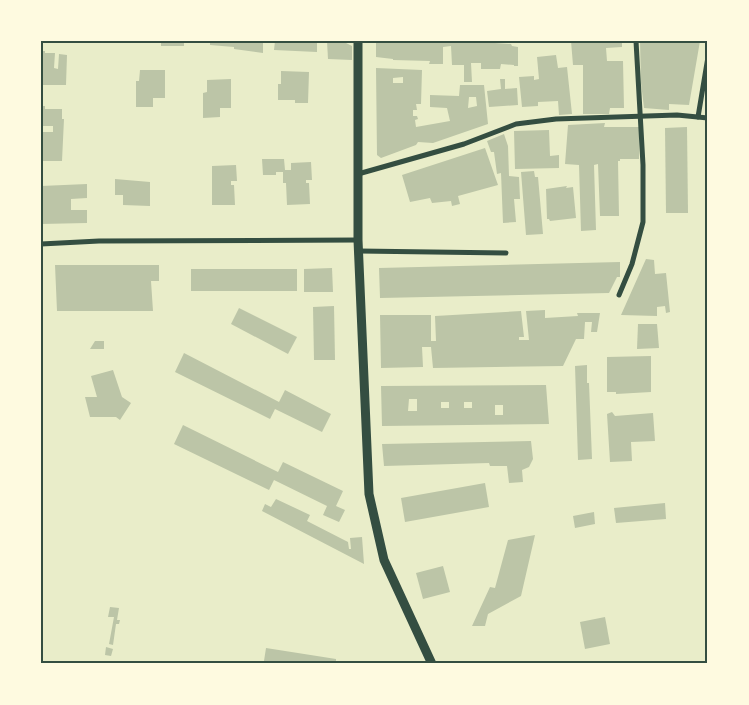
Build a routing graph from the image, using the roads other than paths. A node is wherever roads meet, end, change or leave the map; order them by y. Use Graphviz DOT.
graph roads {
  1 [pos="358,41"];
  2 [pos="636,41"];
  3 [pos="708,57"];
  4 [pos="641,116"];
  5 [pos="698,117"];
  6 [pos="708,118"];
  7 [pos="358,174"];
  8 [pos="358,240"];
  9 [pos="41,244"];
  10 [pos="359,252"];
  11 [pos="506,253"];
  12 [pos="619,295"];
  13 [pos="432,664"];
  1 -- 7 [label="street"];
  2 -- 4 [label="street"];
  3 -- 5 [label="street"];
  4 -- 5 [label="street"];
  4 -- 7 [label="street"];
  4 -- 12 [label="street"];
  5 -- 6 [label="street"];
  7 -- 8 [label="street"];
  8 -- 9 [label="street"];
  8 -- 10 [label="street"];
  10 -- 11 [label="street"];
  10 -- 13 [label="street"];
}
